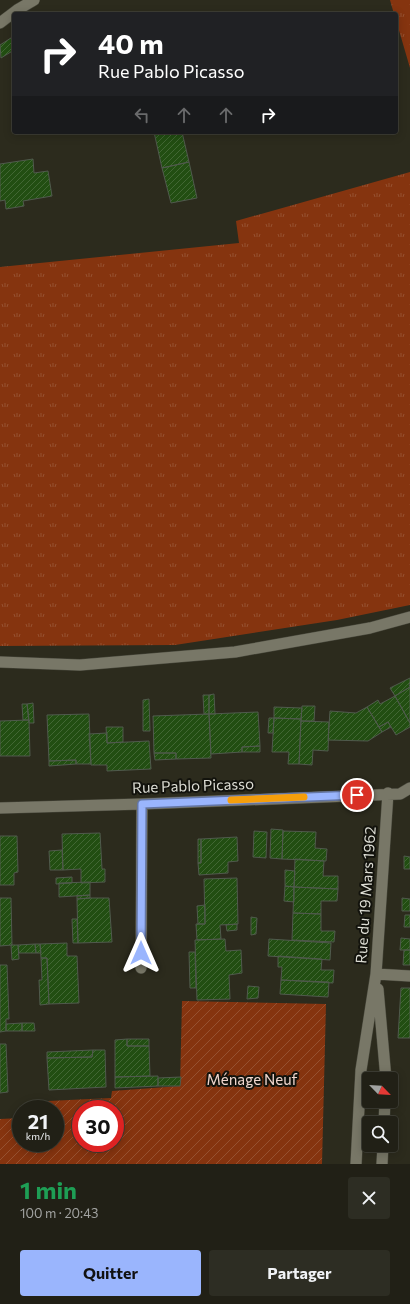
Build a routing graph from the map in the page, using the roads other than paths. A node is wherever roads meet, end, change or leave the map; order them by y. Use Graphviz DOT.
graph roads {
  1 [pos="34,0"];
  2 [pos="14,12"];
  3 [pos="12,14"];
  4 [pos="0,23"];
  5 [pos="410,617"];
  6 [pos="0,662"];
  7 [pos="410,788"];
  8 [pos="388,793"];
  9 [pos="142,804"];
  10 [pos="0,808"];
  11 [pos="141,968"];
  12 [pos="376,974"];
  13 [pos="410,976"];
  14 [pos="385,1072"];
  15 [pos="383,1152"];
  16 [pos="356,1164"];
  17 [pos="382,1164"];
  1 -- 2 [label="street"];
  3 -- 4 [label="street"];
  5 -- 6 [label="street"];
  7 -- 8 [label="street"];
  8 -- 9 [label="street, Rue Pablo Picasso"];
  8 -- 12 [label="street, Rue du 19 Mars 1962"];
  9 -- 10 [label="street, Rue Pablo Picasso"];
  9 -- 11 [label="street"];
  12 -- 13 [label="street"];
  12 -- 14 [label="street, Rue du 19 Mars 1962"];
  12 -- 16 [label="street, Rue du 19 Mars 1962"];
  15 -- 17 [label="street"];
}
